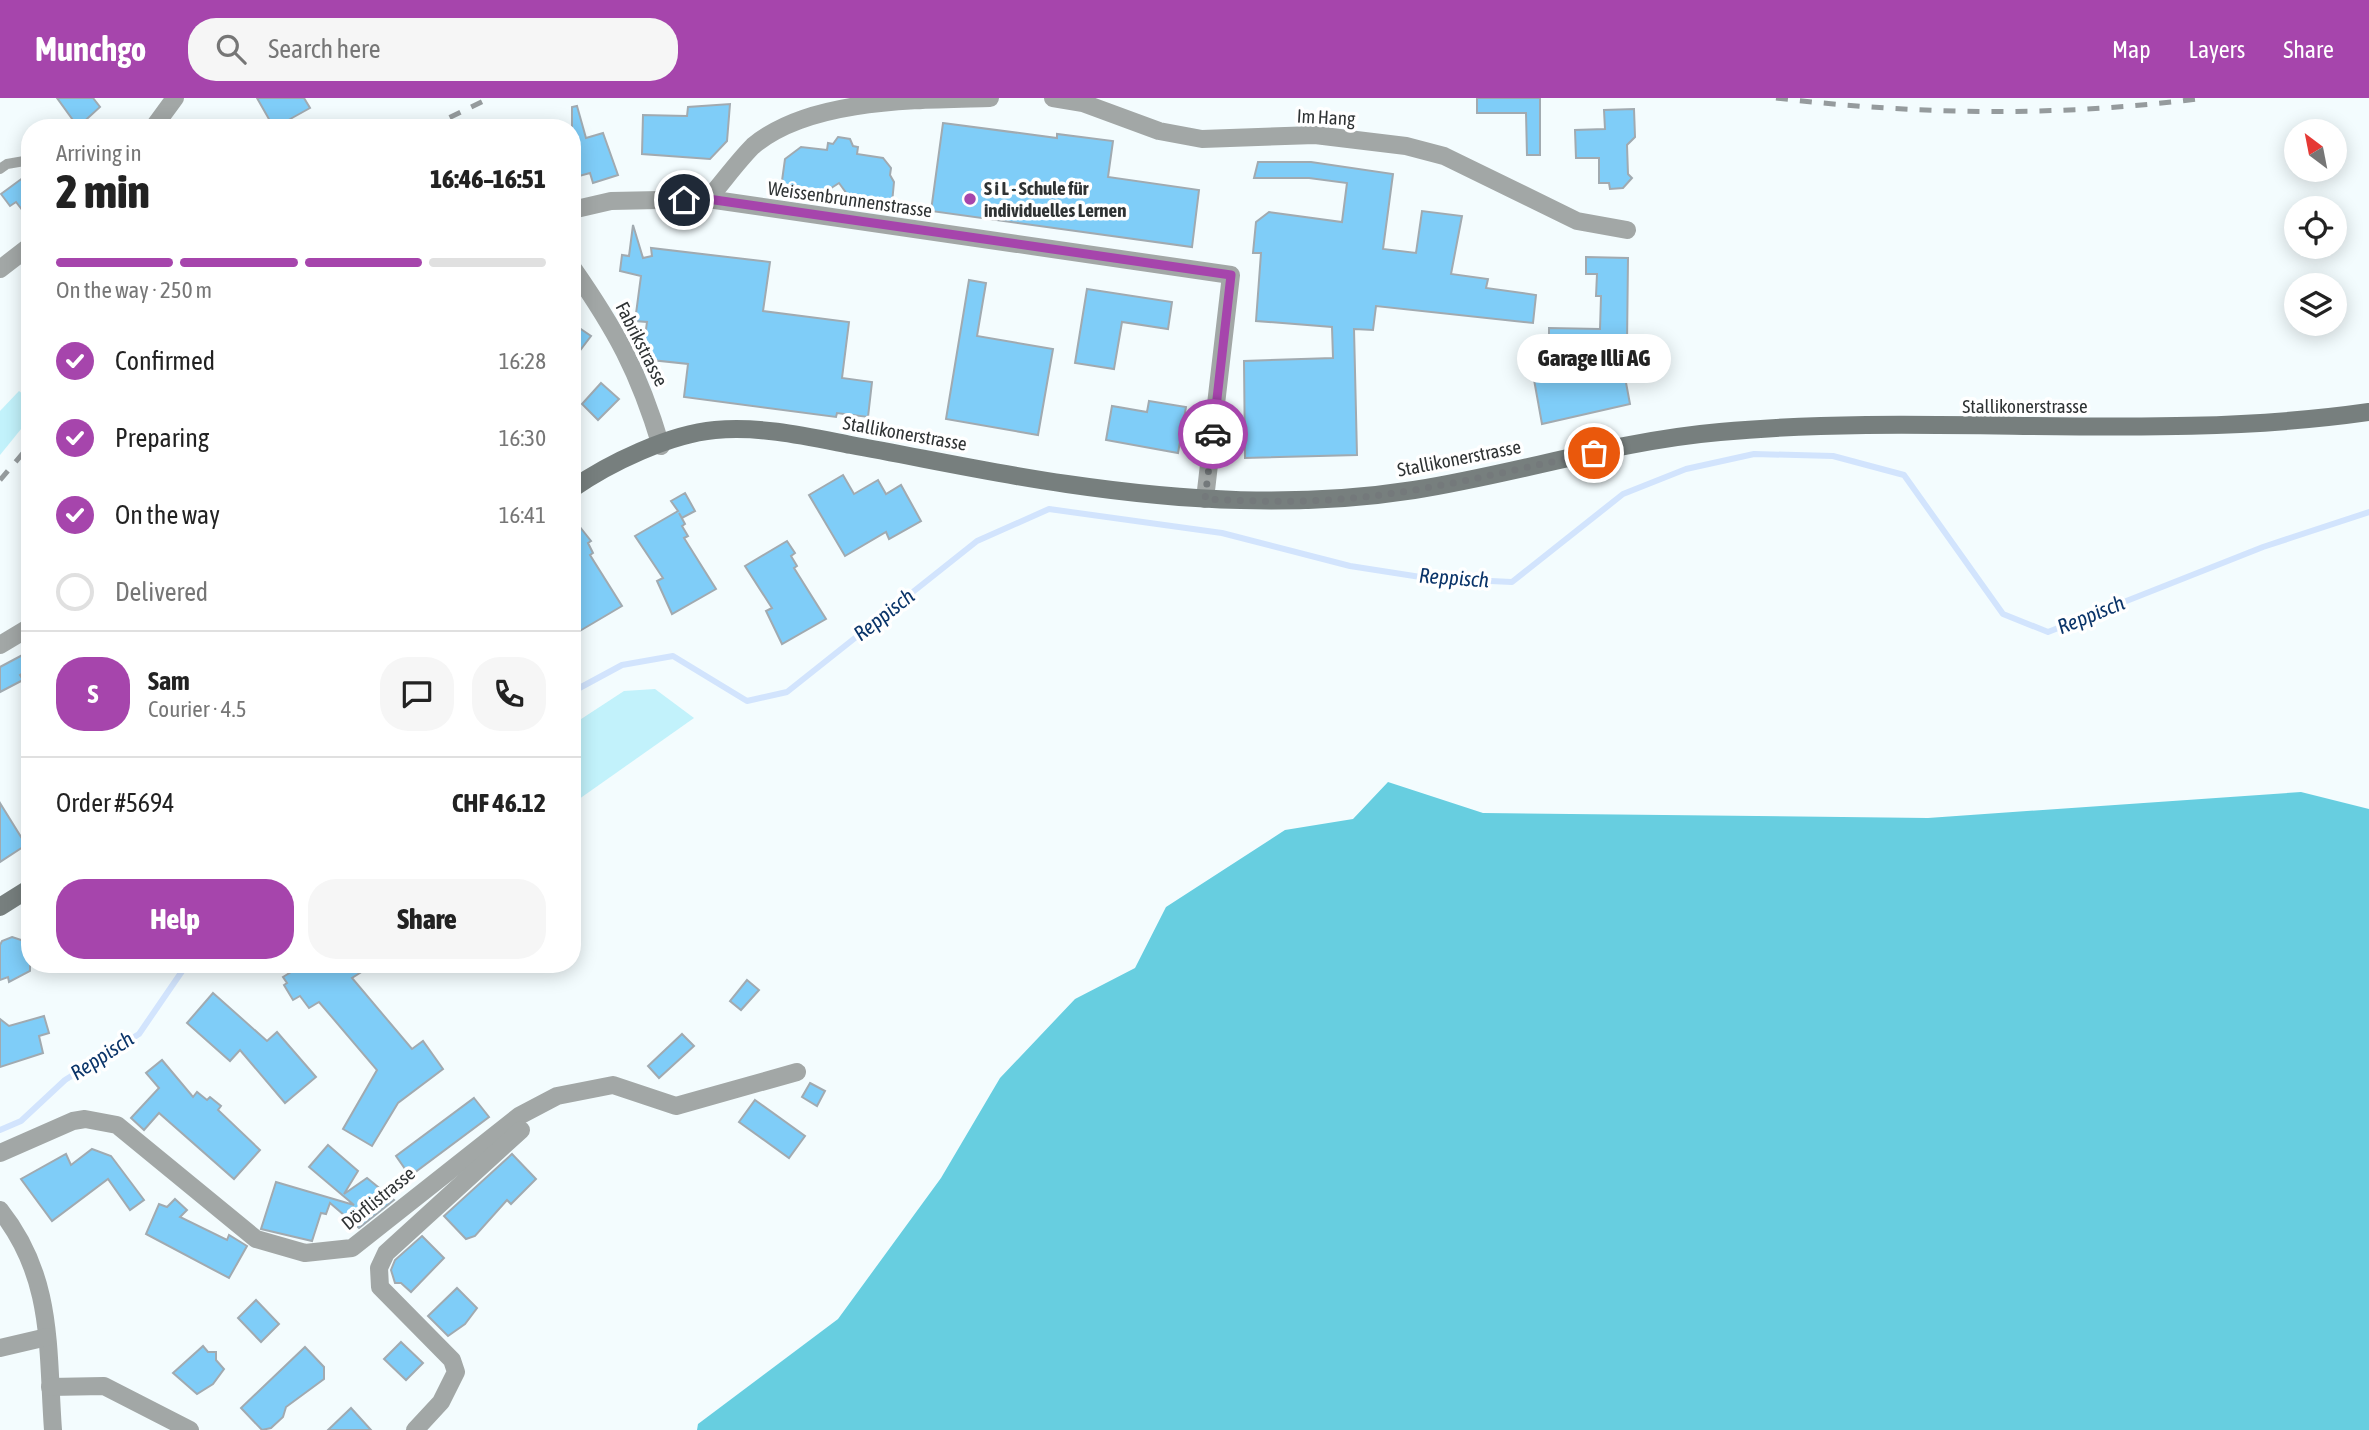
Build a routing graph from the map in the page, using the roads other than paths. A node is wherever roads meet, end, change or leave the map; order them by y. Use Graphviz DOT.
graph roads {
  1 [pos="175,98"];
  2 [pos="990,98"];
  3 [pos="1053,98"];
  4 [pos="160,119"];
  5 [pos="21,162"];
  6 [pos="0,169"];
  7 [pos="708,199"];
  8 [pos="581,208"];
  9 [pos="1627,230"];
  10 [pos="21,253"];
  11 [pos="0,269"];
  12 [pos="581,280"];
  13 [pos="2369,412"];
  14 [pos="661,446"];
  15 [pos="581,484"];
  16 [pos="1205,499"];
  17 [pos="21,632"];
  18 [pos="0,645"];
  19 [pos="21,894"];
  20 [pos="0,907"];
  21 [pos="797,1072"];
  22 [pos="521,1130"];
  23 [pos="0,1153"];
  24 [pos="0,1210"];
  25 [pos="47,1337"];
  26 [pos="0,1348"];
  27 [pos="50,1387"];
  28 [pos="52,1430"];
  29 [pos="190,1430"];
  30 [pos="415,1430"];
  1 -- 4 [label="street"];
  2 -- 7 [label="street"];
  3 -- 9 [label="street, Im Hang"];
  5 -- 6 [label="lane"];
  7 -- 8 [label="street, Weissenbrunnenstrasse"];
  7 -- 16 [label="street, Weissenbrunnenstrasse"];
  10 -- 11 [label="street"];
  12 -- 14 [label="street, Fabrikstrasse"];
  13 -- 16 [label="street, Stallikonerstrasse"];
  14 -- 15 [label="street, Stallikonerstrasse"];
  14 -- 16 [label="street, Stallikonerstrasse"];
  17 -- 18 [label="street"];
  19 -- 20 [label="street"];
  21 -- 23 [label="street, Dörflistrasse"];
  22 -- 30 [label="street"];
  24 -- 25 [label="street"];
  25 -- 26 [label="street"];
  25 -- 27 [label="street"];
  27 -- 28 [label="street"];
  27 -- 29 [label="street"];
}
